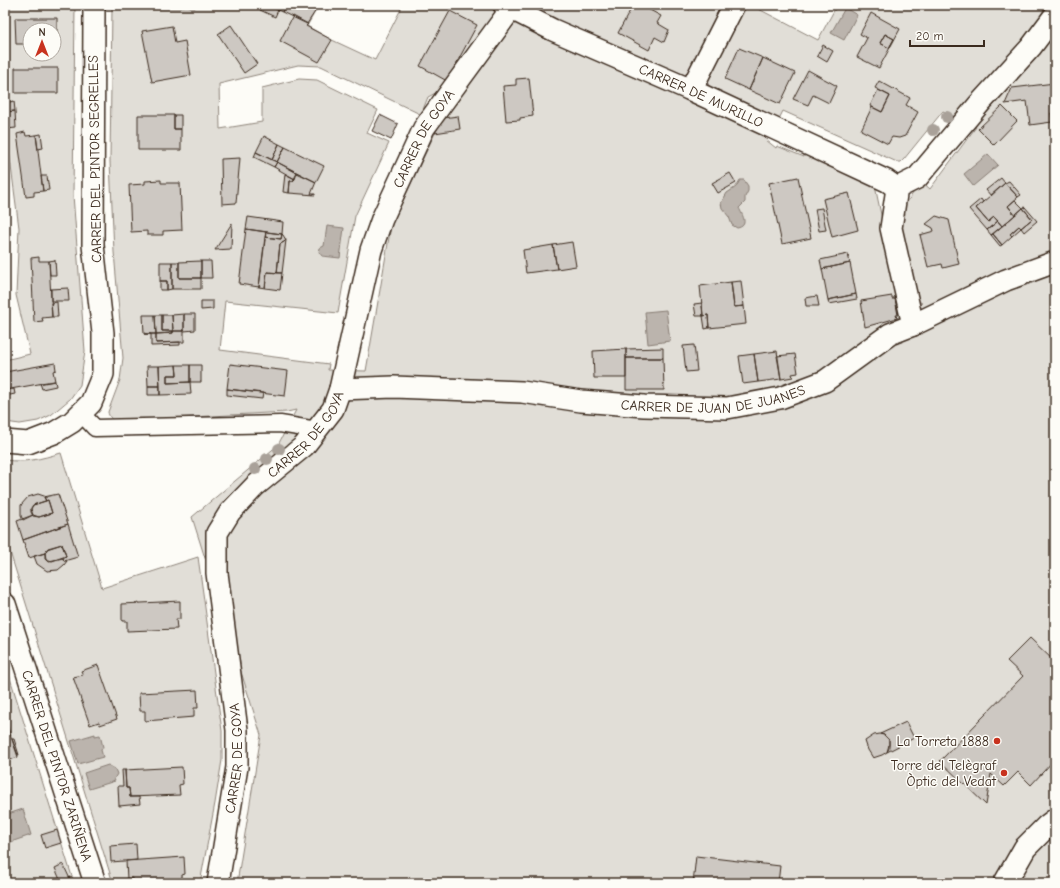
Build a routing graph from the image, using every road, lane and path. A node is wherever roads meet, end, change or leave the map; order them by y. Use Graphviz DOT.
graph roads {
  1 [pos="94,5"];
  2 [pos="734,5"];
  3 [pos="510,6"];
  4 [pos="1055,15"];
  5 [pos="691,90"];
  6 [pos="897,188"];
  7 [pos="1055,262"];
  8 [pos="914,325"];
  9 [pos="340,388"];
  10 [pos="81,413"];
  11 [pos="317,430"];
  12 [pos="5,441"];
  13 [pos="5,604"];
  14 [pos="1055,820"];
  15 [pos="95,883"];
  16 [pos="218,883"];
  17 [pos="1005,883"];
  1 -- 10 [label="street, CARRER DEL PINTOR SEGRELLES"];
  2 -- 5 [label="street"];
  3 -- 5 [label="street, CARRER DE MURILLO"];
  3 -- 9 [label="street, CARRER DE GOYA"];
  4 -- 6 [label="street"];
  5 -- 6 [label="street, CARRER DE MURILLO"];
  6 -- 8 [label="street"];
  7 -- 8 [label="street, CARRER DE JUAN DE JUANES"];
  8 -- 9 [label="street, CARRER DE JUAN DE JUANES"];
  9 -- 11 [label="street, CARRER DE GOYA"];
  10 -- 11 [label="street"];
  10 -- 12 [label="street, CARRER DEL PINTOR SEGRELLES"];
  11 -- 16 [label="street, CARRER DE GOYA"];
  13 -- 15 [label="street, CARRER DEL PINTOR ZARIÑENA"];
  14 -- 17 [label="street"];
}
